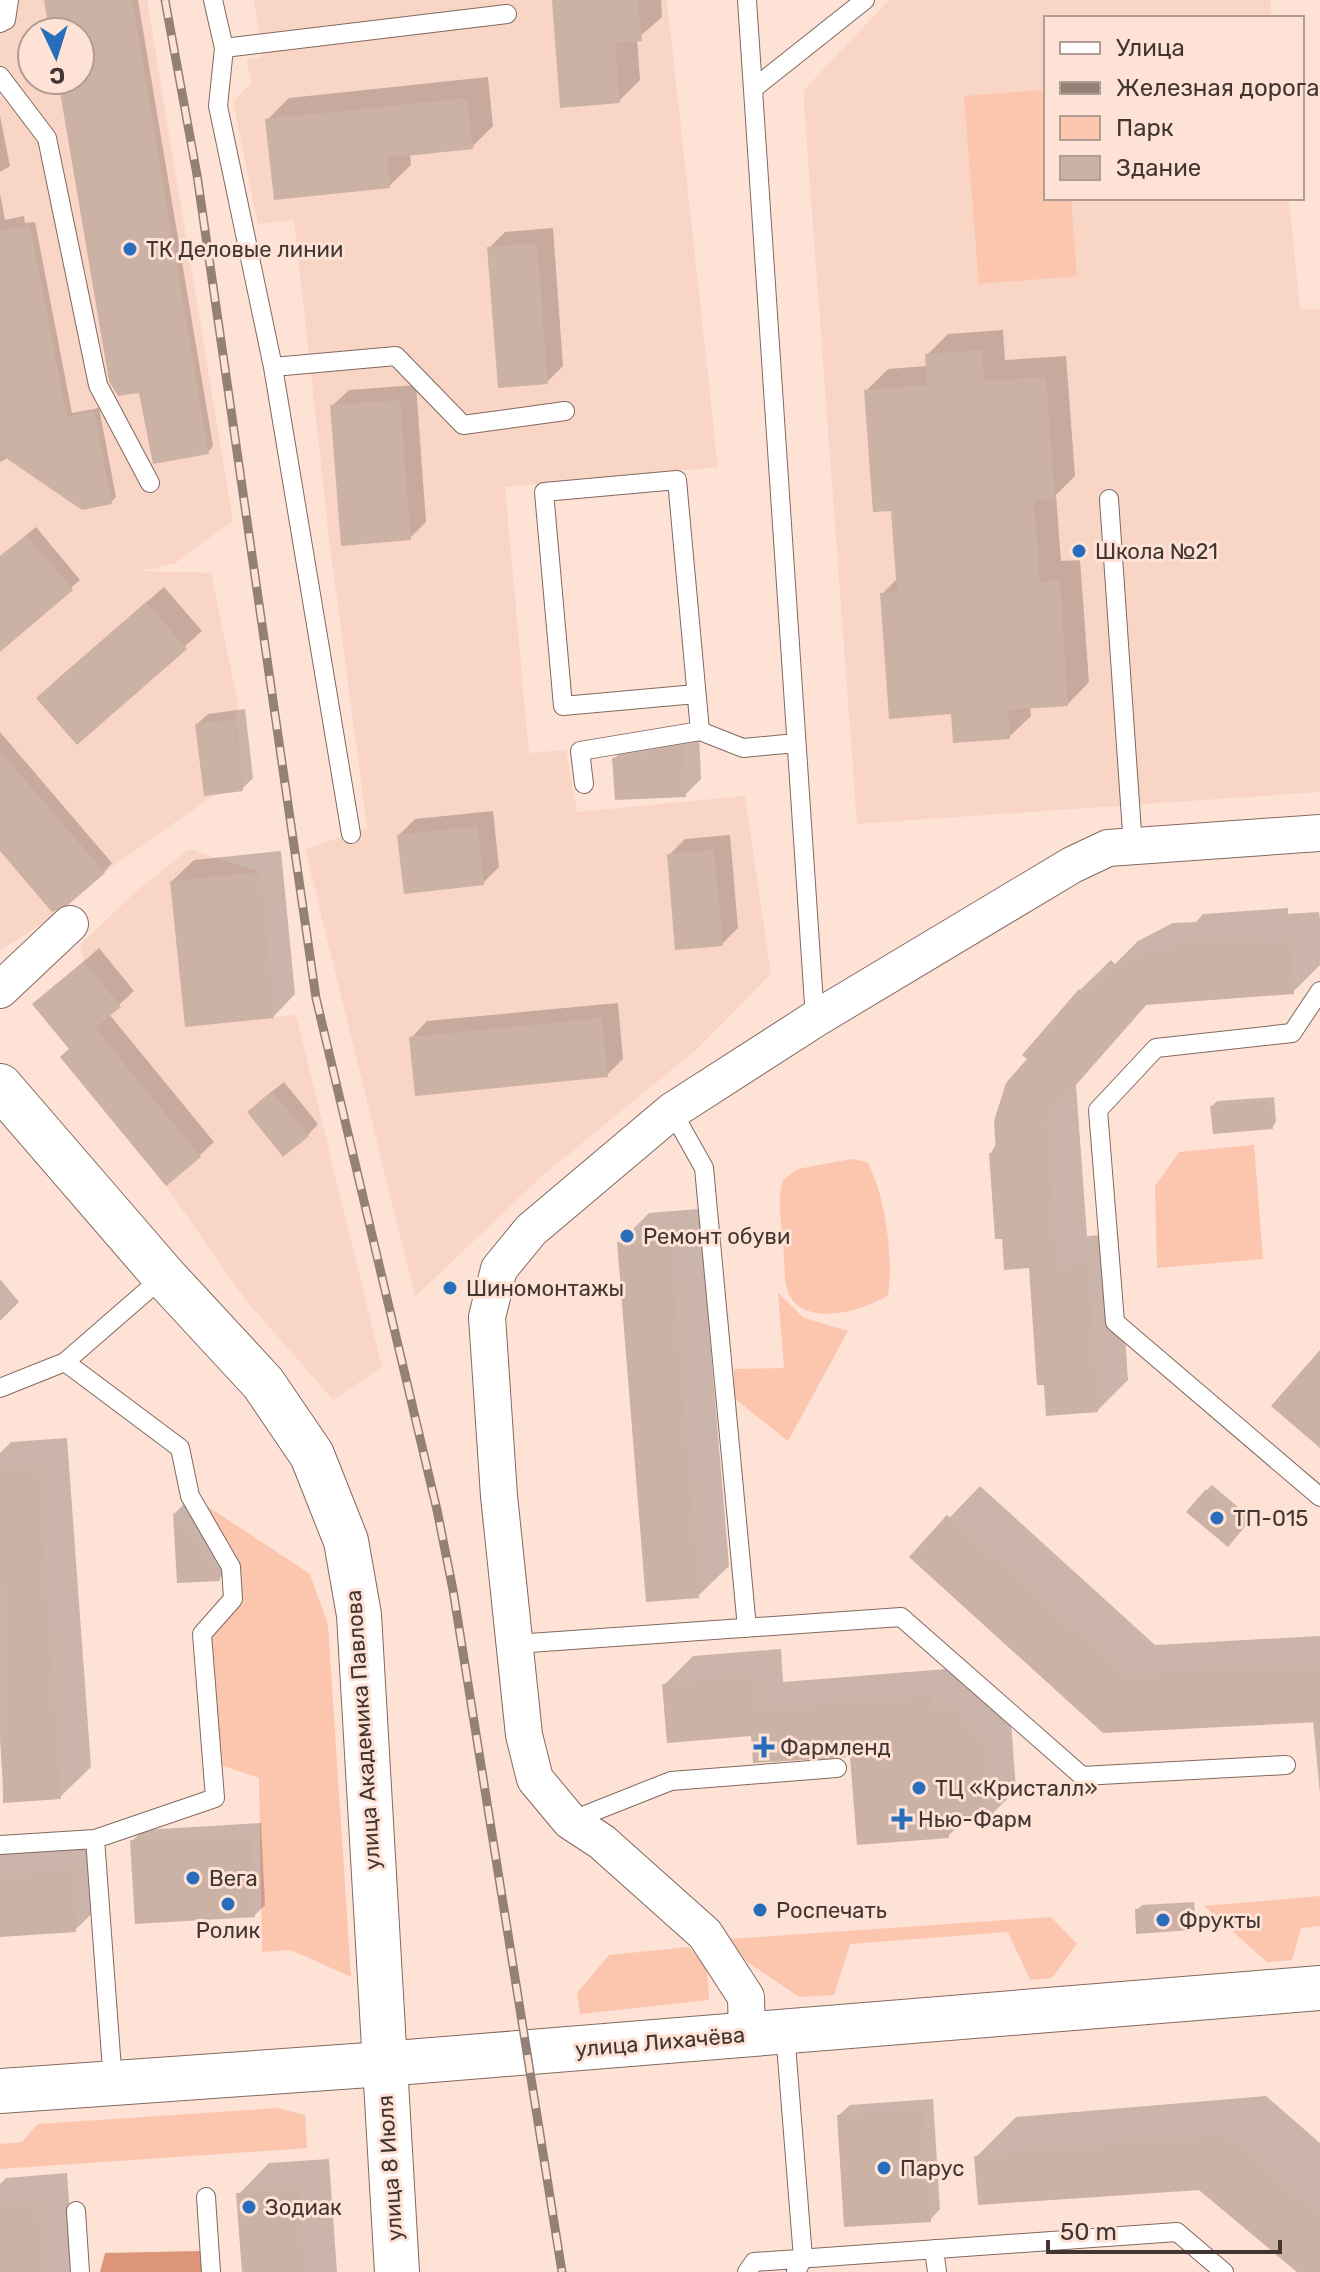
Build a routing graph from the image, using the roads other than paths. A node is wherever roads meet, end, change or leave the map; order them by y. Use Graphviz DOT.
graph roads {
  1 [pos="9,0"];
  2 [pos="213,0"];
  3 [pos="747,0"];
  4 [pos="865,0"];
  5 [pos="507,14"];
  6 [pos="0,23"];
  7 [pos="224,48"];
  8 [pos="0,76"];
  9 [pos="753,89"];
  10 [pos="273,367"];
  11 [pos="565,411"];
  12 [pos="150,483"];
  13 [pos="1109,499"];
  14 [pos="696,694"];
  15 [pos="700,731"];
  16 [pos="796,743"];
  17 [pos="584,784"];
  18 [pos="1320,833"];
  19 [pos="351,834"];
  20 [pos="1133,847"];
  21 [pos="70,924"];
  22 [pos="0,990"];
  23 [pos="1320,991"];
  24 [pos="815,1019"];
  25 [pos="0,1086"];
  26 [pos="672,1111"];
  27 [pos="164,1276"];
  28 [pos="65,1362"];
  29 [pos="0,1388"];
  30 [pos="1320,1497"];
  31 [pos="747,1628"];
  32 [pos="515,1644"];
  33 [pos="1286,1765"];
  34 [pos="837,1768"];
  35 [pos="570,1821"];
  36 [pos="95,1839"];
  37 [pos="0,1845"];
  38 [pos="1320,1988"];
  39 [pos="766,2033"];
  40 [pos="383,2064"];
  41 [pos="113,2083"];
  42 [pos="0,2091"];
  43 [pos="206,2197"];
  44 [pos="76,2211"];
  45 [pos="934,2249"];
  46 [pos="800,2265"];
  47 [pos="80,2272"];
  48 [pos="211,2272"];
  49 [pos="397,2272"];
  50 [pos="747,2272"];
  51 [pos="937,2272"];
  52 [pos="1224,2272"];
  1 -- 6 [label="lane"];
  2 -- 7 [label="lane"];
  3 -- 9 [label="lane"];
  4 -- 9 [label="lane"];
  5 -- 7 [label="lane"];
  7 -- 10 [label="lane"];
  8 -- 12 [label="lane"];
  9 -- 16 [label="lane"];
  10 -- 11 [label="lane"];
  10 -- 19 [label="lane"];
  13 -- 20 [label="lane"];
  14 -- 14 [label="lane"];
  14 -- 15 [label="lane"];
  15 -- 16 [label="lane"];
  15 -- 17 [label="lane"];
  16 -- 24 [label="lane"];
  18 -- 20 [label="street"];
  20 -- 24 [label="street"];
  21 -- 22 [label="street"];
  23 -- 30 [label="lane"];
  24 -- 26 [label="street"];
  25 -- 27 [label="main road, улица Академика Павлова"];
  26 -- 31 [label="lane"];
  26 -- 32 [label="street"];
  27 -- 28 [label="lane"];
  27 -- 40 [label="main road, улица Академика Павлова"];
  28 -- 29 [label="lane"];
  28 -- 36 [label="lane"];
  31 -- 32 [label="lane"];
  31 -- 33 [label="lane"];
  32 -- 35 [label="street"];
  34 -- 35 [label="lane"];
  35 -- 39 [label="street"];
  36 -- 37 [label="lane"];
  36 -- 41 [label="lane"];
  38 -- 39 [label="main road, улица Лихачёва"];
  39 -- 40 [label="main road, улица Лихачёва"];
  39 -- 46 [label="lane"];
  40 -- 41 [label="main road, улица Лихачёва"];
  40 -- 49 [label="main road, улица 8 Июля"];
  41 -- 42 [label="main road, улица Лихачёва"];
  43 -- 48 [label="lane"];
  44 -- 47 [label="lane"];
  45 -- 46 [label="lane"];
  45 -- 51 [label="lane"];
  45 -- 52 [label="lane"];
  46 -- 50 [label="lane"];
}
